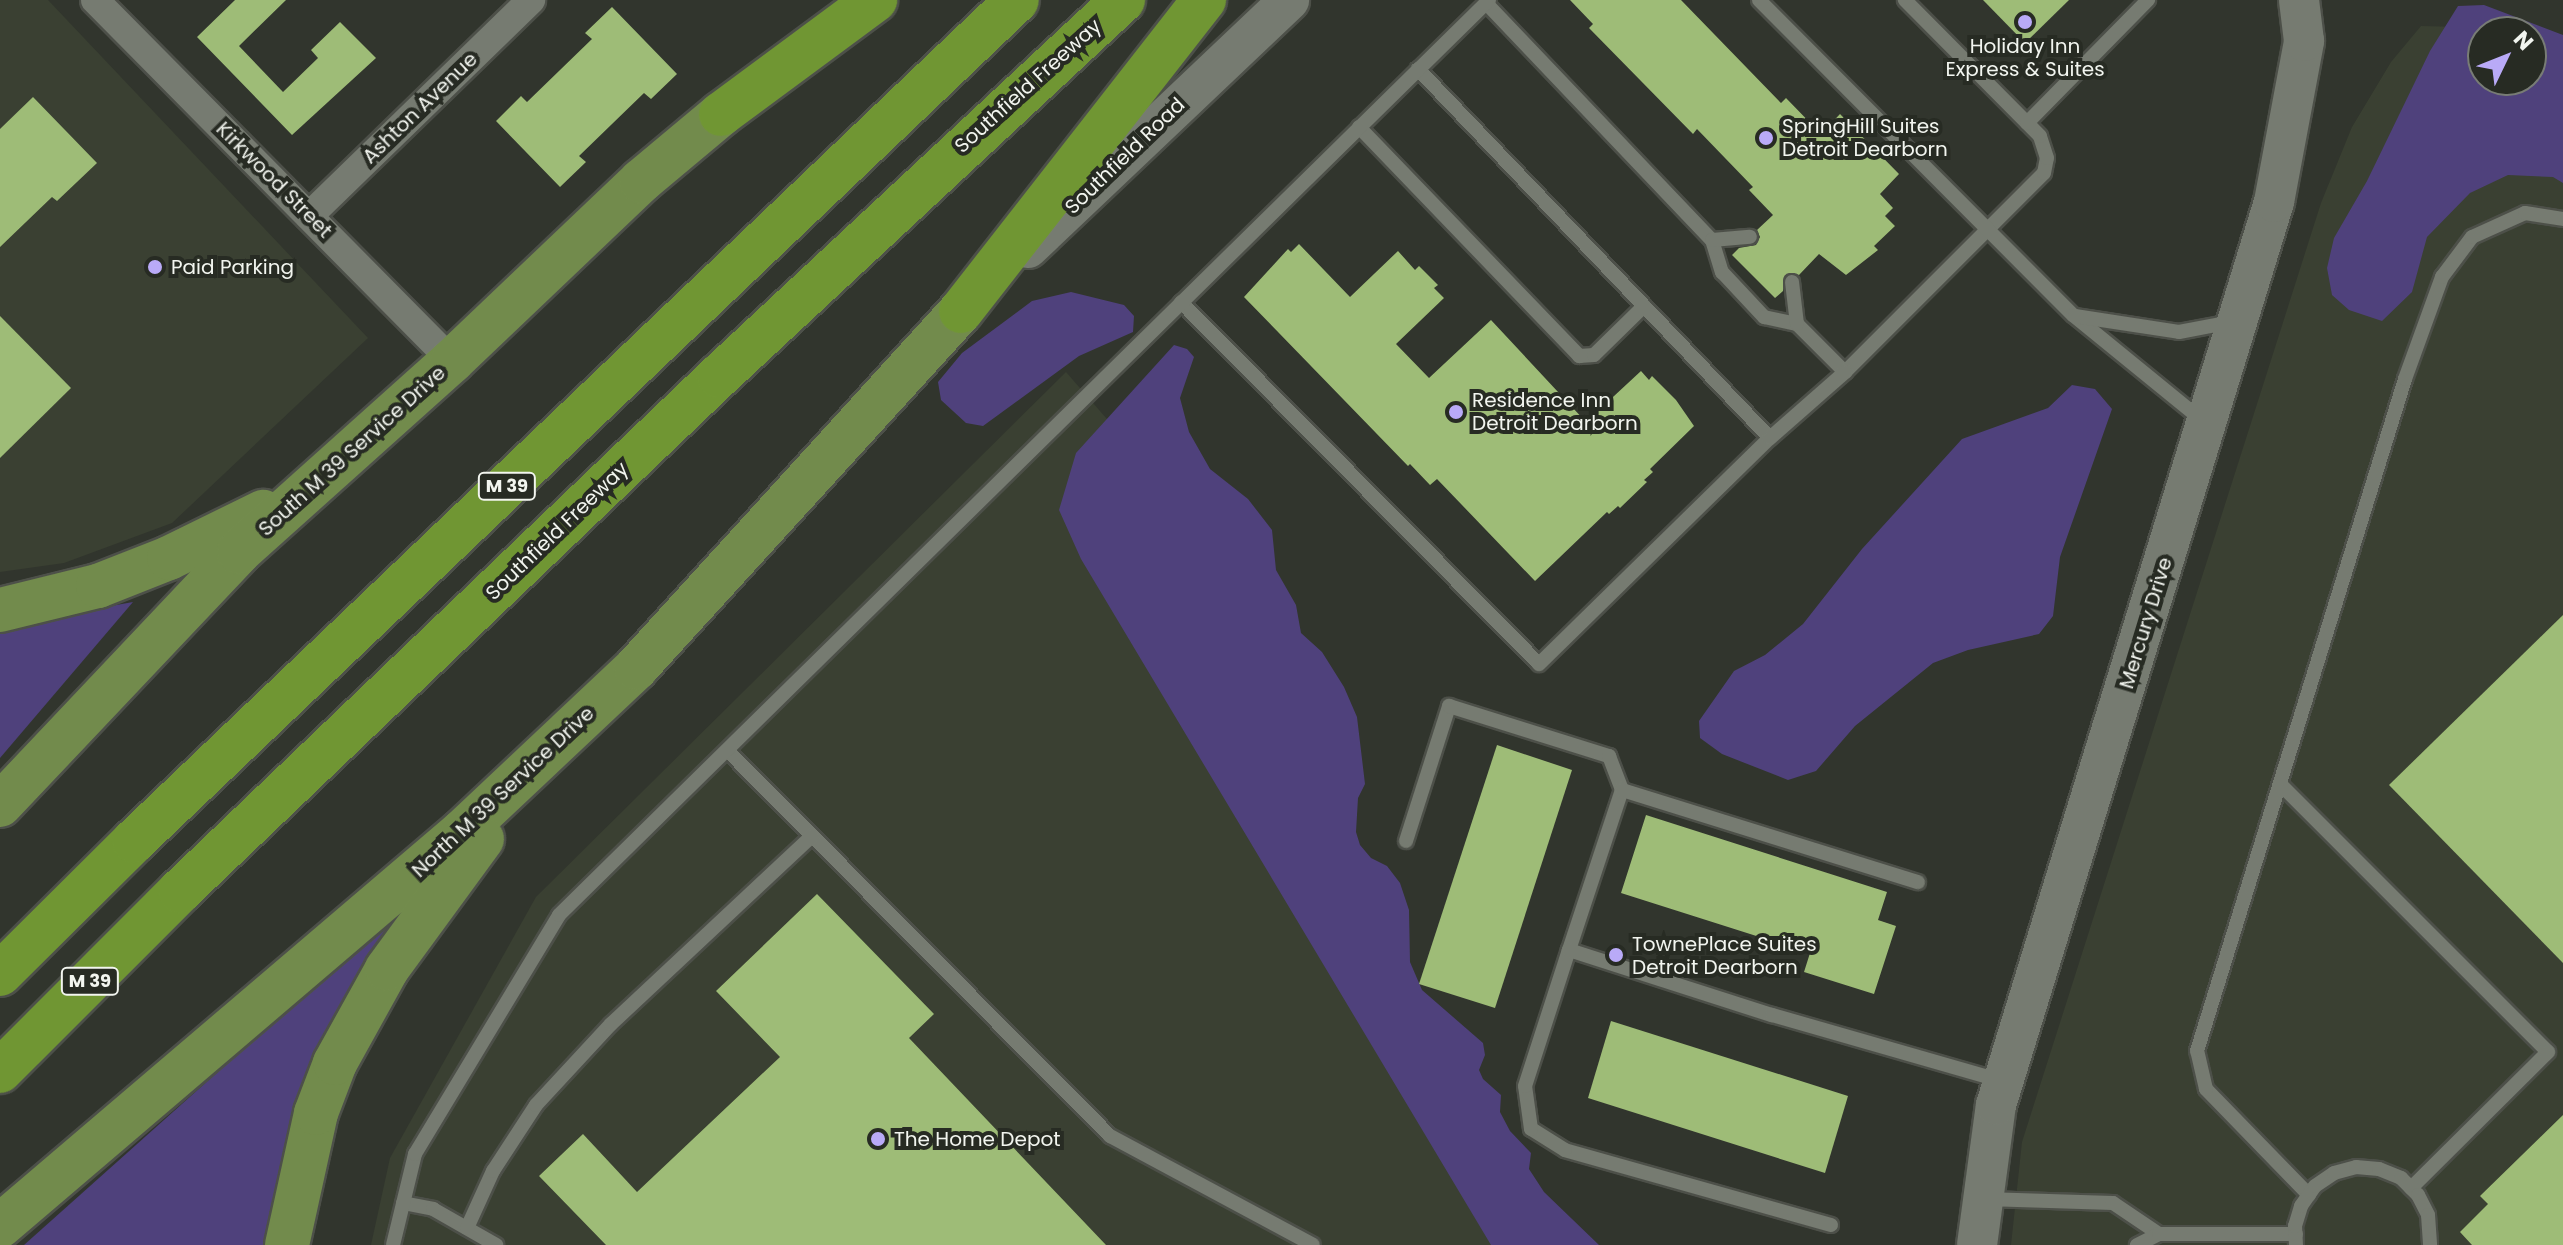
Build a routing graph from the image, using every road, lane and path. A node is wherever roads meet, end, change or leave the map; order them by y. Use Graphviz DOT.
graph roads {
  1 [pos="95,0"];
  2 [pos="531,0"];
  3 [pos="839,0"];
  4 [pos="875,0"];
  5 [pos="1017,0"];
  6 [pos="1123,0"];
  7 [pos="1204,0"];
  8 [pos="1289,0"];
  9 [pos="1759,0"];
  10 [pos="1905,0"];
  11 [pos="2148,0"];
  12 [pos="2299,0"];
  13 [pos="1488,2"];
  14 [pos="1418,69"];
  15 [pos="721,114"];
  16 [pos="2027,123"];
  17 [pos="1359,127"];
  18 [pos="309,216"];
  19 [pos="2563,219"];
  20 [pos="1987,231"];
  21 [pos="1750,237"];
  22 [pos="1712,240"];
  23 [pos="1792,282"];
  24 [pos="1181,302"];
  25 [pos="1644,306"];
  26 [pos="961,311"];
  27 [pos="2073,315"];
  28 [pos="2236,322"];
  29 [pos="1797,324"];
  30 [pos="452,361"];
  31 [pos="1845,372"];
  32 [pos="2207,424"];
  33 [pos="1770,438"];
  34 [pos="335,465"];
  35 [pos="0,610"];
  36 [pos="636,668"];
  37 [pos="727,750"];
  38 [pos="2282,786"];
  39 [pos="1622,790"];
  40 [pos="0,805"];
  41 [pos="812,836"];
  42 [pos="1406,841"];
  43 [pos="1918,882"];
  44 [pos="1569,950"];
  45 [pos="0,974"];
  46 [pos="0,1071"];
  47 [pos="2004,1081"];
  48 [pos="2411,1188"];
  49 [pos="2309,1195"];
  50 [pos="1983,1199"];
  51 [pos="403,1203"];
  52 [pos="1831,1225"];
  53 [pos="0,1226"];
  54 [pos="467,1228"];
  55 [pos="2159,1234"];
  56 [pos="2296,1240"];
  57 [pos="287,1245"];
  58 [pos="393,1245"];
  59 [pos="496,1245"];
  60 [pos="1313,1245"];
  61 [pos="1977,1245"];
  62 [pos="2137,1245"];
  63 [pos="2430,1245"];
  1 -- 18 [label="street, Kirkwood Street"];
  2 -- 18 [label="street, Ashton Avenue"];
  3 -- 15 [label="street"];
  4 -- 15 [label="highway"];
  5 -- 45 [label="highway, M 39"];
  6 -- 46 [label="highway, Southfield Freeway / M 39"];
  7 -- 26 [label="highway"];
  8 -- 26 [label="street, Southfield Road"];
  9 -- 20 [label="lane"];
  10 -- 16 [label="lane"];
  11 -- 16 [label="lane"];
  12 -- 28 [label="street, Mercury Drive"];
  13 -- 14 [label="lane"];
  13 -- 22 [label="lane"];
  14 -- 17 [label="lane"];
  14 -- 25 [label="lane"];
  15 -- 30 [label="main road, South M 39 Service Drive"];
  16 -- 20 [label="lane"];
  17 -- 24 [label="lane"];
  17 -- 25 [label="lane"];
  18 -- 30 [label="street, Kirkwood Street"];
  19 -- 38 [label="lane"];
  20 -- 27 [label="lane"];
  20 -- 31 [label="lane"];
  21 -- 22 [label="lane"];
  22 -- 29 [label="lane"];
  23 -- 29 [label="lane"];
  24 -- 33 [label="lane"];
  24 -- 37 [label="lane"];
  25 -- 33 [label="lane"];
  26 -- 36 [label="main road, North M 39 Service Drive"];
  27 -- 28 [label="lane"];
  27 -- 32 [label="lane"];
  28 -- 32 [label="street, Mercury Drive"];
  29 -- 31 [label="lane"];
  30 -- 34 [label="main road, South M 39 Service Drive"];
  31 -- 33 [label="lane"];
  32 -- 47 [label="street, Mercury Drive"];
  34 -- 35 [label="main road"];
  34 -- 40 [label="main road, South M 39 Service Drive"];
  36 -- 53 [label="main road, North M 39 Service Drive"];
  36 -- 57 [label="main road"];
  37 -- 41 [label="lane"];
  37 -- 51 [label="lane"];
  38 -- 48 [label="lane"];
  38 -- 49 [label="lane"];
  39 -- 42 [label="lane"];
  39 -- 43 [label="lane"];
  39 -- 44 [label="lane"];
  41 -- 54 [label="lane"];
  41 -- 60 [label="lane"];
  44 -- 47 [label="lane"];
  44 -- 52 [label="lane"];
  47 -- 50 [label="street, Mercury Drive"];
  48 -- 49 [label="lane"];
  48 -- 63 [label="lane"];
  49 -- 56 [label="lane"];
  50 -- 55 [label="lane"];
  50 -- 61 [label="street, Mercury Drive"];
  51 -- 54 [label="lane"];
  51 -- 58 [label="lane"];
  54 -- 59 [label="lane"];
  55 -- 56 [label="lane"];
  55 -- 62 [label="lane"];
}
